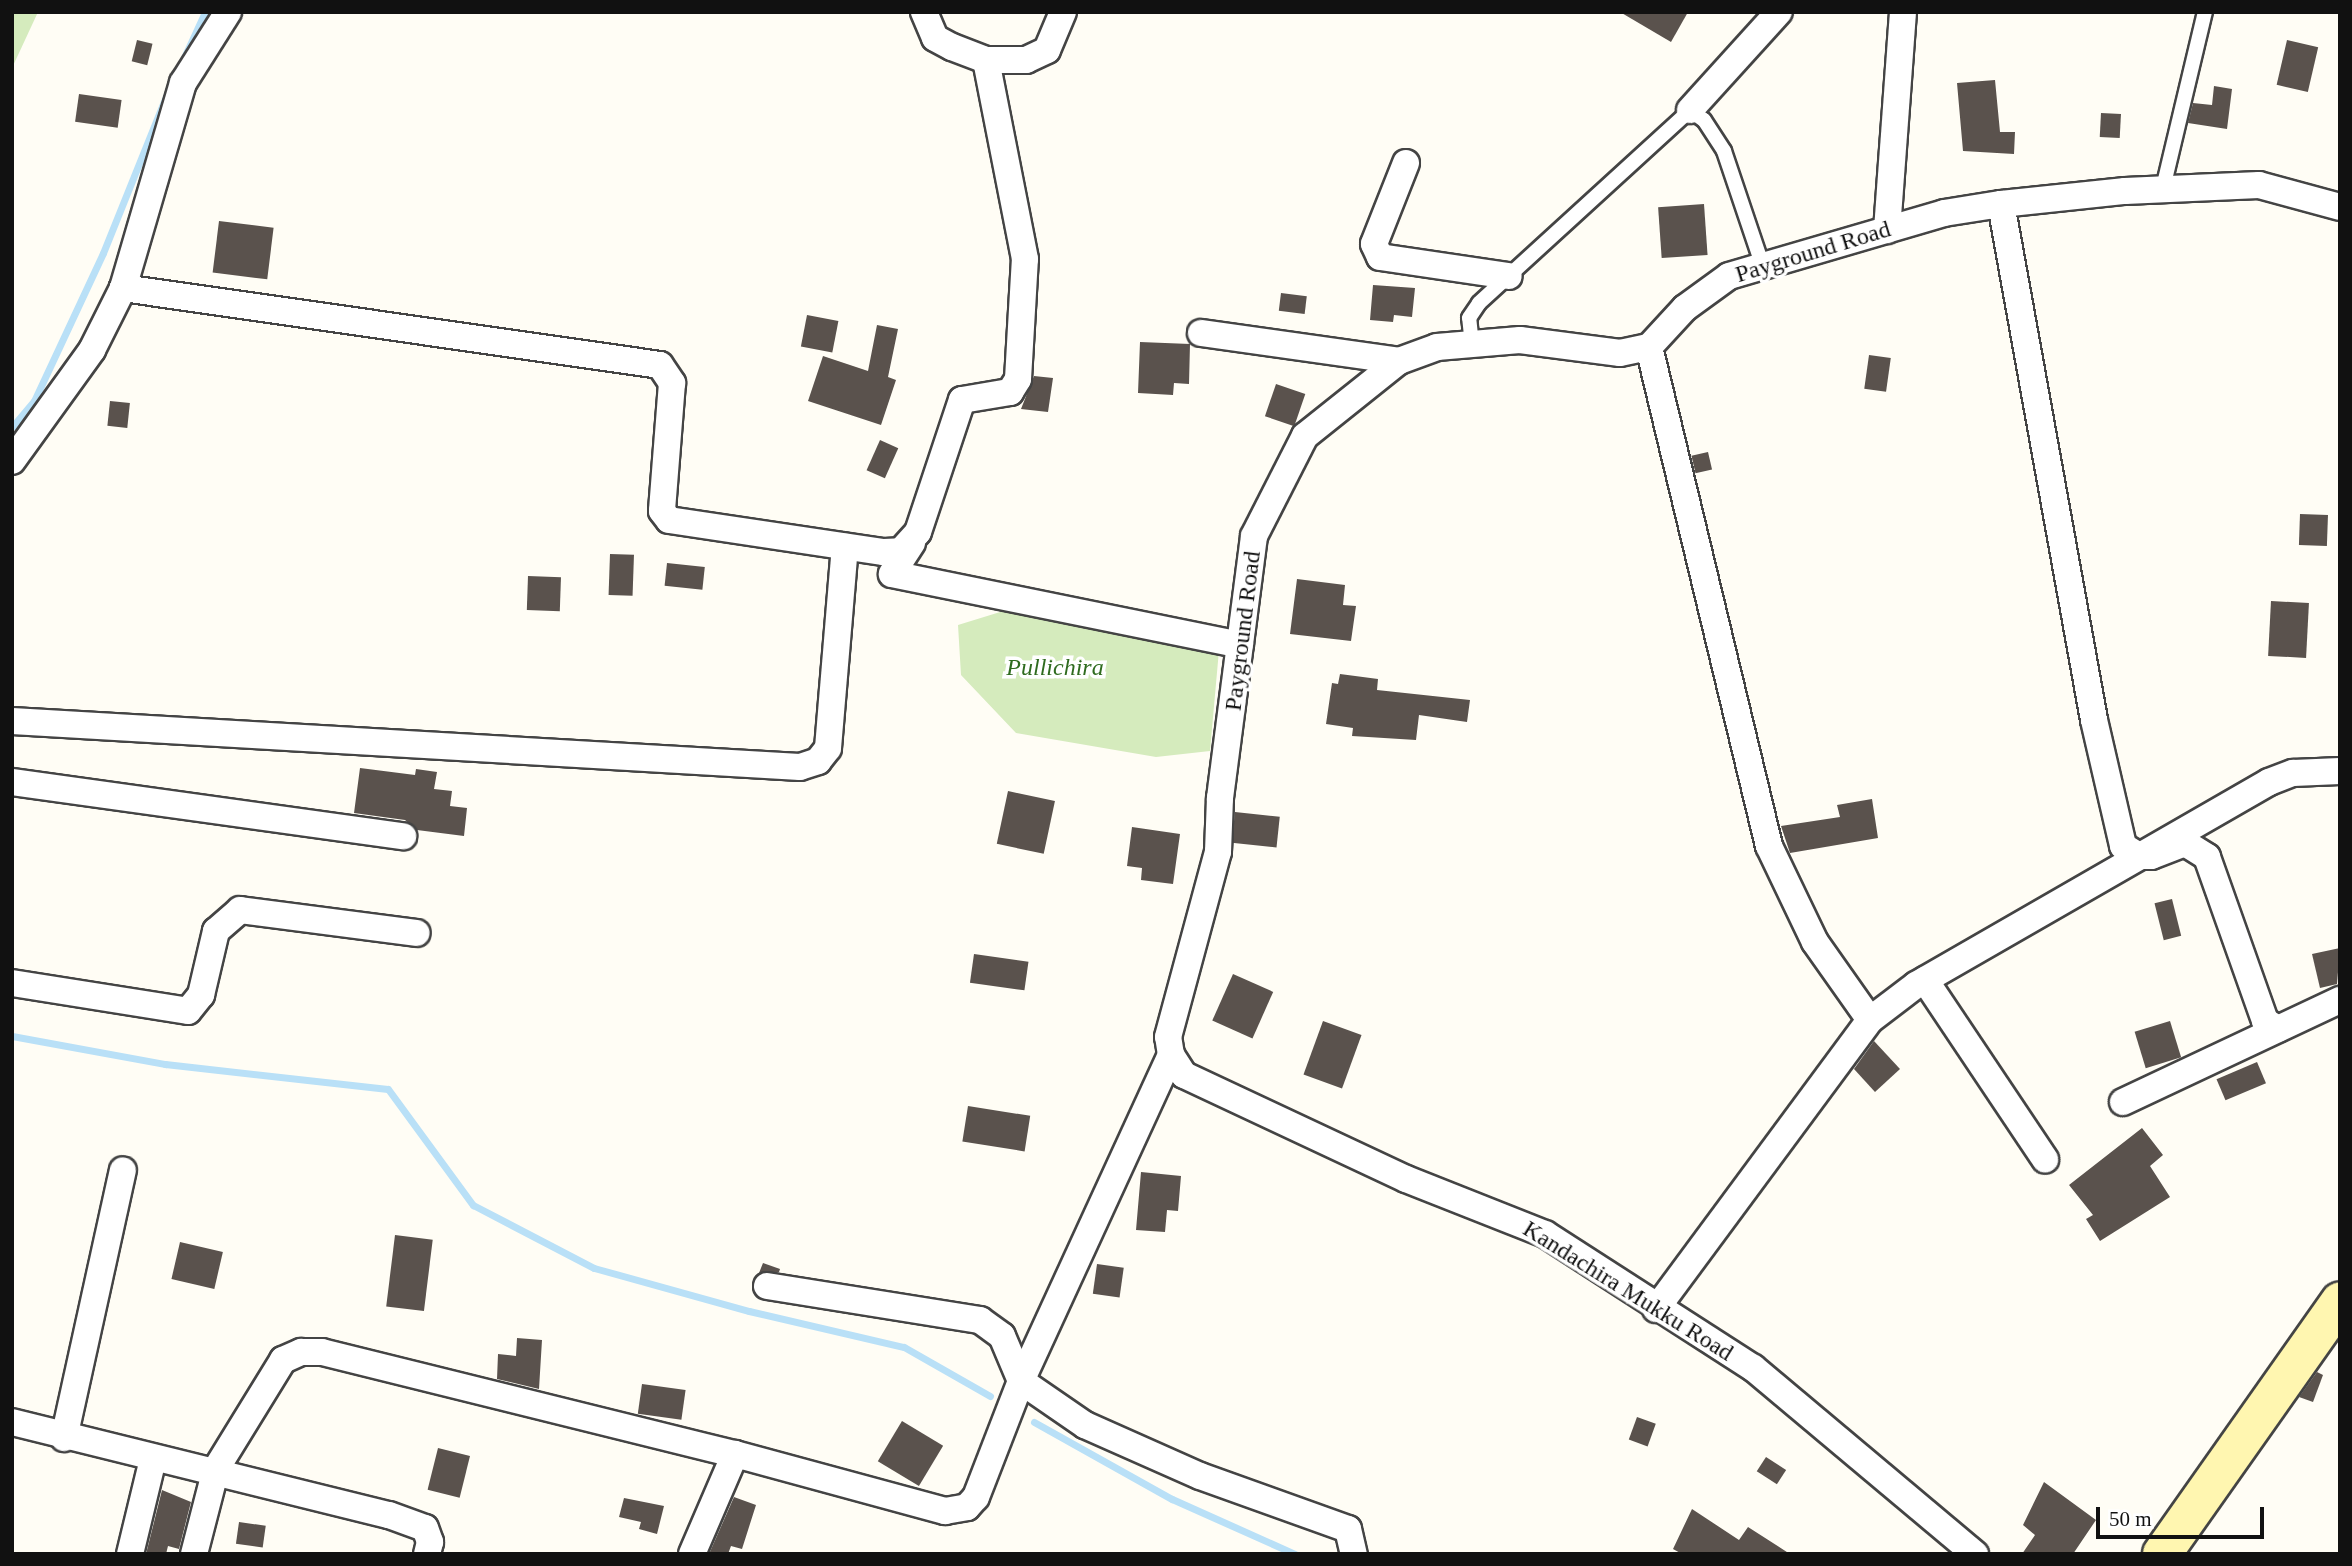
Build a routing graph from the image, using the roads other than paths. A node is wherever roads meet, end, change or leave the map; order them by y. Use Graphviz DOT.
graph roads {
  1 [pos="228,12"];
  2 [pos="924,12"];
  3 [pos="1063,12"];
  4 [pos="1779,12"];
  5 [pos="1903,12"];
  6 [pos="2205,12"];
  7 [pos="986,60"];
  8 [pos="1690,110"];
  9 [pos="1406,163"];
  10 [pos="2163,188"];
  11 [pos="2001,204"];
  12 [pos="2340,207"];
  13 [pos="1887,230"];
  14 [pos="1762,264"];
  15 [pos="1509,275"];
  16 [pos="122,288"];
  17 [pos="1201,333"];
  18 [pos="1472,345"];
  19 [pos="1648,347"];
  20 [pos="1399,361"];
  21 [pos="12,461"];
  22 [pos="912,543"];
  23 [pos="845,547"];
  24 [pos="1240,645"];
  25 [pos="12,721"];
  26 [pos="2340,771"];
  27 [pos="12,782"];
  28 [pos="403,836"];
  29 [pos="2139,856"];
  30 [pos="417,933"];
  31 [pos="1925,980"];
  32 [pos="12,983"];
  33 [pos="2340,1000"];
  34 [pos="1870,1020"];
  35 [pos="2278,1029"];
  36 [pos="1171,1055"];
  37 [pos="2123,1102"];
  38 [pos="2045,1159"];
  39 [pos="123,1170"];
  40 [pos="767,1286"];
  41 [pos="2340,1302"];
  42 [pos="1656,1309"];
  43 [pos="1021,1381"];
  44 [pos="12,1422"];
  45 [pos="64,1438"];
  46 [pos="735,1454"];
  47 [pos="153,1459"];
  48 [pos="216,1469"];
  49 [pos="130,1554"];
  50 [pos="194,1554"];
  51 [pos="427,1554"];
  52 [pos="692,1554"];
  53 [pos="1354,1554"];
  54 [pos="1975,1554"];
  55 [pos="2162,1554"];
  1 -- 16 [label="street"];
  2 -- 7 [label="street"];
  3 -- 7 [label="street"];
  4 -- 8 [label="street"];
  5 -- 13 [label="street"];
  6 -- 10 [label="lane"];
  7 -- 22 [label="street"];
  8 -- 14 [label="lane"];
  8 -- 15 [label="lane"];
  9 -- 15 [label="street"];
  10 -- 11 [label="street, Payground Road"];
  10 -- 12 [label="street, Payground Road"];
  11 -- 13 [label="street, Payground Road"];
  11 -- 29 [label="street"];
  13 -- 14 [label="street, Payground Road"];
  14 -- 19 [label="street, Payground Road"];
  15 -- 18 [label="lane"];
  16 -- 21 [label="street"];
  16 -- 23 [label="street"];
  17 -- 20 [label="street"];
  18 -- 19 [label="street, Payground Road"];
  18 -- 20 [label="street, Payground Road"];
  19 -- 34 [label="street"];
  20 -- 24 [label="street, Payground Road"];
  22 -- 23 [label="street"];
  22 -- 24 [label="street"];
  23 -- 25 [label="street"];
  24 -- 36 [label="street, Payground Road"];
  26 -- 29 [label="street"];
  27 -- 28 [label="street"];
  29 -- 31 [label="street"];
  29 -- 35 [label="street"];
  30 -- 32 [label="street"];
  31 -- 34 [label="street"];
  31 -- 38 [label="street"];
  33 -- 35 [label="street"];
  34 -- 42 [label="street"];
  35 -- 37 [label="street"];
  36 -- 42 [label="street, Kandachira Mukku Road"];
  36 -- 43 [label="street"];
  39 -- 45 [label="street"];
  40 -- 43 [label="street"];
  41 -- 55 [label="main road"];
  42 -- 54 [label="street, Kandachira Mukku Road"];
  43 -- 46 [label="street"];
  43 -- 53 [label="street"];
  44 -- 45 [label="street"];
  45 -- 47 [label="street"];
  46 -- 48 [label="street"];
  46 -- 52 [label="street"];
  47 -- 48 [label="street"];
  47 -- 49 [label="street"];
  48 -- 50 [label="street"];
  48 -- 51 [label="street"];
}
